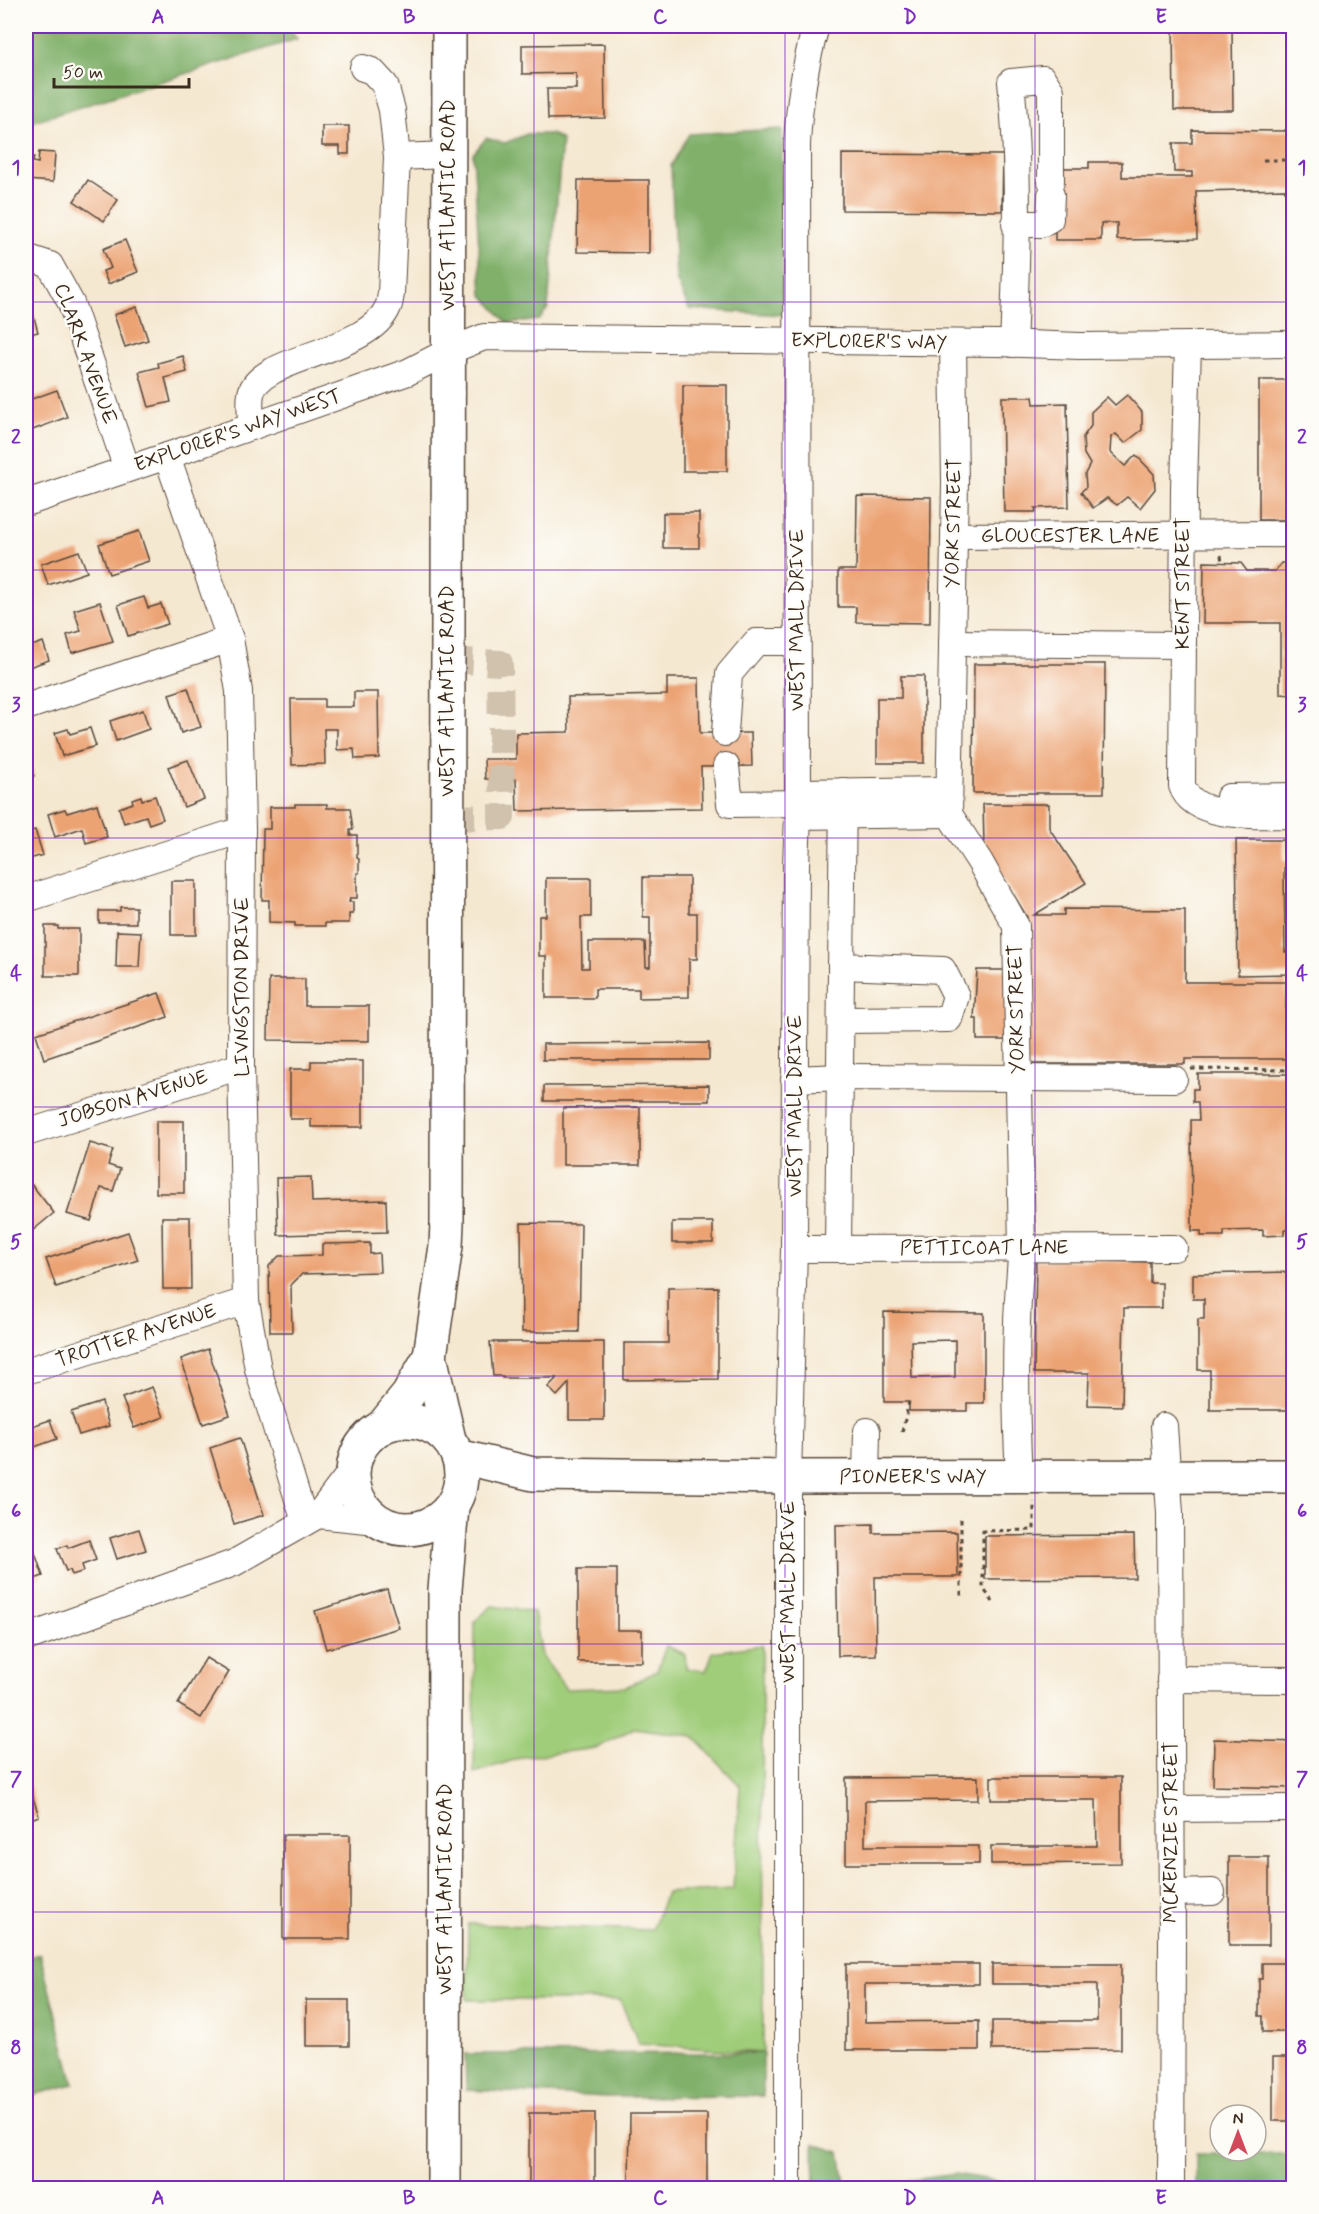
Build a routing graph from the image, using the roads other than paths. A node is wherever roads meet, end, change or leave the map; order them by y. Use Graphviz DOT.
graph roads {
  1 [pos="448,26"];
  2 [pos="816,26"];
  3 [pos="363,68"];
  4 [pos="448,155"];
  5 [pos="397,157"];
  6 [pos="1015,224"];
  7 [pos="26,257"];
  8 [pos="796,341"];
  9 [pos="953,344"];
  10 [pos="1013,344"];
  11 [pos="1293,344"];
  12 [pos="1188,345"];
  13 [pos="447,352"];
  14 [pos="252,427"];
  15 [pos="167,456"];
  16 [pos="127,469"];
  17 [pos="26,502"];
  18 [pos="1293,534"];
  19 [pos="954,536"];
  20 [pos="1184,536"];
  21 [pos="230,639"];
  22 [pos="797,642"];
  23 [pos="952,643"];
  24 [pos="1182,645"];
  25 [pos="26,707"];
  26 [pos="725,733"];
  27 [pos="726,766"];
  28 [pos="1293,796"];
  29 [pos="949,802"];
  30 [pos="798,803"];
  31 [pos="843,803"];
  32 [pos="1208,806"];
  33 [pos="1293,815"];
  34 [pos="242,830"];
  35 [pos="26,899"];
  36 [pos="841,966"];
  37 [pos="841,1020"];
  38 [pos="241,1066"];
  39 [pos="841,1077"];
  40 [pos="1018,1078"];
  41 [pos="794,1079"];
  42 [pos="1174,1079"];
  43 [pos="26,1133"];
  44 [pos="1022,1248"];
  45 [pos="1173,1248"];
  46 [pos="794,1249"];
  47 [pos="838,1249"];
  48 [pos="246,1301"];
  49 [pos="430,1356"];
  50 [pos="26,1371"];
  51 [pos="1164,1426"];
  52 [pos="382,1427"];
  53 [pos="867,1431"];
  54 [pos="453,1448"];
  55 [pos="353,1469"];
  56 [pos="533,1474"];
  57 [pos="1168,1475"];
  58 [pos="1027,1476"];
  59 [pos="1293,1476"];
  60 [pos="788,1477"];
  61 [pos="866,1477"];
  62 [pos="454,1502"];
  63 [pos="312,1518"];
  64 [pos="386,1525"];
  65 [pos="445,1590"];
  66 [pos="26,1638"];
  67 [pos="1170,1679"];
  68 [pos="1293,1680"];
  69 [pos="1293,1808"];
  70 [pos="1172,1809"];
  71 [pos="1212,1892"];
  72 [pos="1172,1893"];
  73 [pos="444,2188"];
  74 [pos="788,2188"];
  75 [pos="1171,2188"];
  1 -- 4 [label="main road, WEST ATLANTIC ROAD"];
  2 -- 8 [label="street, WEST MALL DRIVE"];
  3 -- 5 [label="street"];
  4 -- 5 [label="street"];
  4 -- 13 [label="main road, WEST ATLANTIC ROAD"];
  5 -- 14 [label="street"];
  6 -- 6 [label="street"];
  6 -- 10 [label="street"];
  7 -- 16 [label="street, CLARK AVENUE"];
  8 -- 9 [label="street, EXPLORER'S WAY"];
  8 -- 13 [label="street, EXPLORER'S WAY"];
  8 -- 22 [label="street, WEST MALL DRIVE"];
  9 -- 10 [label="street, EXPLORER'S WAY"];
  9 -- 19 [label="street, YORK STREET"];
  10 -- 12 [label="street, EXPLORER'S WAY"];
  11 -- 12 [label="street, EXPLORER'S WAY"];
  12 -- 20 [label="street, KENT STREET"];
  13 -- 14 [label="street, EXPLORER'S WAY WEST"];
  13 -- 49 [label="main road, WEST ATLANTIC ROAD"];
  14 -- 15 [label="street, EXPLORER'S WAY WEST"];
  15 -- 16 [label="street, EXPLORER'S WAY WEST"];
  15 -- 21 [label="street, LIVNGSTON DRIVE"];
  16 -- 17 [label="street, EXPLORER'S WAY WEST"];
  18 -- 20 [label="street, GLOUCESTER LANE"];
  19 -- 20 [label="street, GLOUCESTER LANE"];
  19 -- 23 [label="street, YORK STREET"];
  20 -- 24 [label="street, KENT STREET"];
  21 -- 25 [label="street"];
  21 -- 34 [label="street, LIVNGSTON DRIVE"];
  22 -- 26 [label="street"];
  22 -- 30 [label="street, WEST MALL DRIVE"];
  23 -- 24 [label="street"];
  23 -- 29 [label="street, YORK STREET"];
  24 -- 32 [label="street, KENT STREET"];
  27 -- 30 [label="street"];
  28 -- 32 [label="street"];
  29 -- 31 [label="street"];
  29 -- 40 [label="street, YORK STREET"];
  30 -- 31 [label="street"];
  30 -- 41 [label="street, WEST MALL DRIVE"];
  31 -- 36 [label="street"];
  32 -- 33 [label="street"];
  34 -- 35 [label="street"];
  34 -- 38 [label="street, LIVNGSTON DRIVE"];
  36 -- 37 [label="street"];
  36 -- 37 [label="street"];
  37 -- 39 [label="street"];
  38 -- 43 [label="street, JOBSON AVENUE"];
  38 -- 48 [label="street, LIVNGSTON DRIVE"];
  39 -- 40 [label="street"];
  39 -- 41 [label="street"];
  39 -- 47 [label="street"];
  40 -- 42 [label="street"];
  40 -- 44 [label="street, YORK STREET"];
  41 -- 46 [label="street, WEST MALL DRIVE"];
  44 -- 45 [label="street, PETTICOAT LANE"];
  44 -- 47 [label="street, PETTICOAT LANE"];
  44 -- 58 [label="street, YORK STREET"];
  46 -- 47 [label="street, PETTICOAT LANE"];
  46 -- 60 [label="street, WEST MALL DRIVE"];
  48 -- 50 [label="street, TROTTER AVENUE"];
  48 -- 63 [label="street, LIVNGSTON DRIVE"];
  49 -- 52 [label="main road, WEST ATLANTIC ROAD"];
  49 -- 54 [label="main road, WEST ATLANTIC ROAD"];
  51 -- 57 [label="street, MCKENZIE STREET"];
  52 -- 54 [label="main road"];
  52 -- 55 [label="main road"];
  53 -- 61 [label="street"];
  54 -- 56 [label="main road, PIONEER'S WAY"];
  54 -- 62 [label="main road"];
  55 -- 63 [label="street"];
  55 -- 64 [label="main road"];
  56 -- 60 [label="main road, PIONEER'S WAY"];
  56 -- 62 [label="main road, PIONEER'S WAY"];
  57 -- 58 [label="main road, PIONEER'S WAY"];
  57 -- 59 [label="main road, PIONEER'S WAY"];
  57 -- 67 [label="street, MCKENZIE STREET"];
  58 -- 61 [label="main road, PIONEER'S WAY"];
  60 -- 61 [label="main road, PIONEER'S WAY"];
  60 -- 74 [label="street, WEST MALL DRIVE"];
  62 -- 64 [label="main road"];
  62 -- 65 [label="main road, WEST ATLANTIC ROAD"];
  63 -- 64 [label="street"];
  63 -- 66 [label="street"];
  64 -- 65 [label="main road, WEST ATLANTIC ROAD"];
  65 -- 73 [label="main road, WEST ATLANTIC ROAD"];
  67 -- 68 [label="street"];
  67 -- 70 [label="street, MCKENZIE STREET"];
  69 -- 70 [label="street"];
  70 -- 72 [label="street, MCKENZIE STREET"];
  71 -- 72 [label="street"];
  72 -- 75 [label="street, MCKENZIE STREET"];
}
